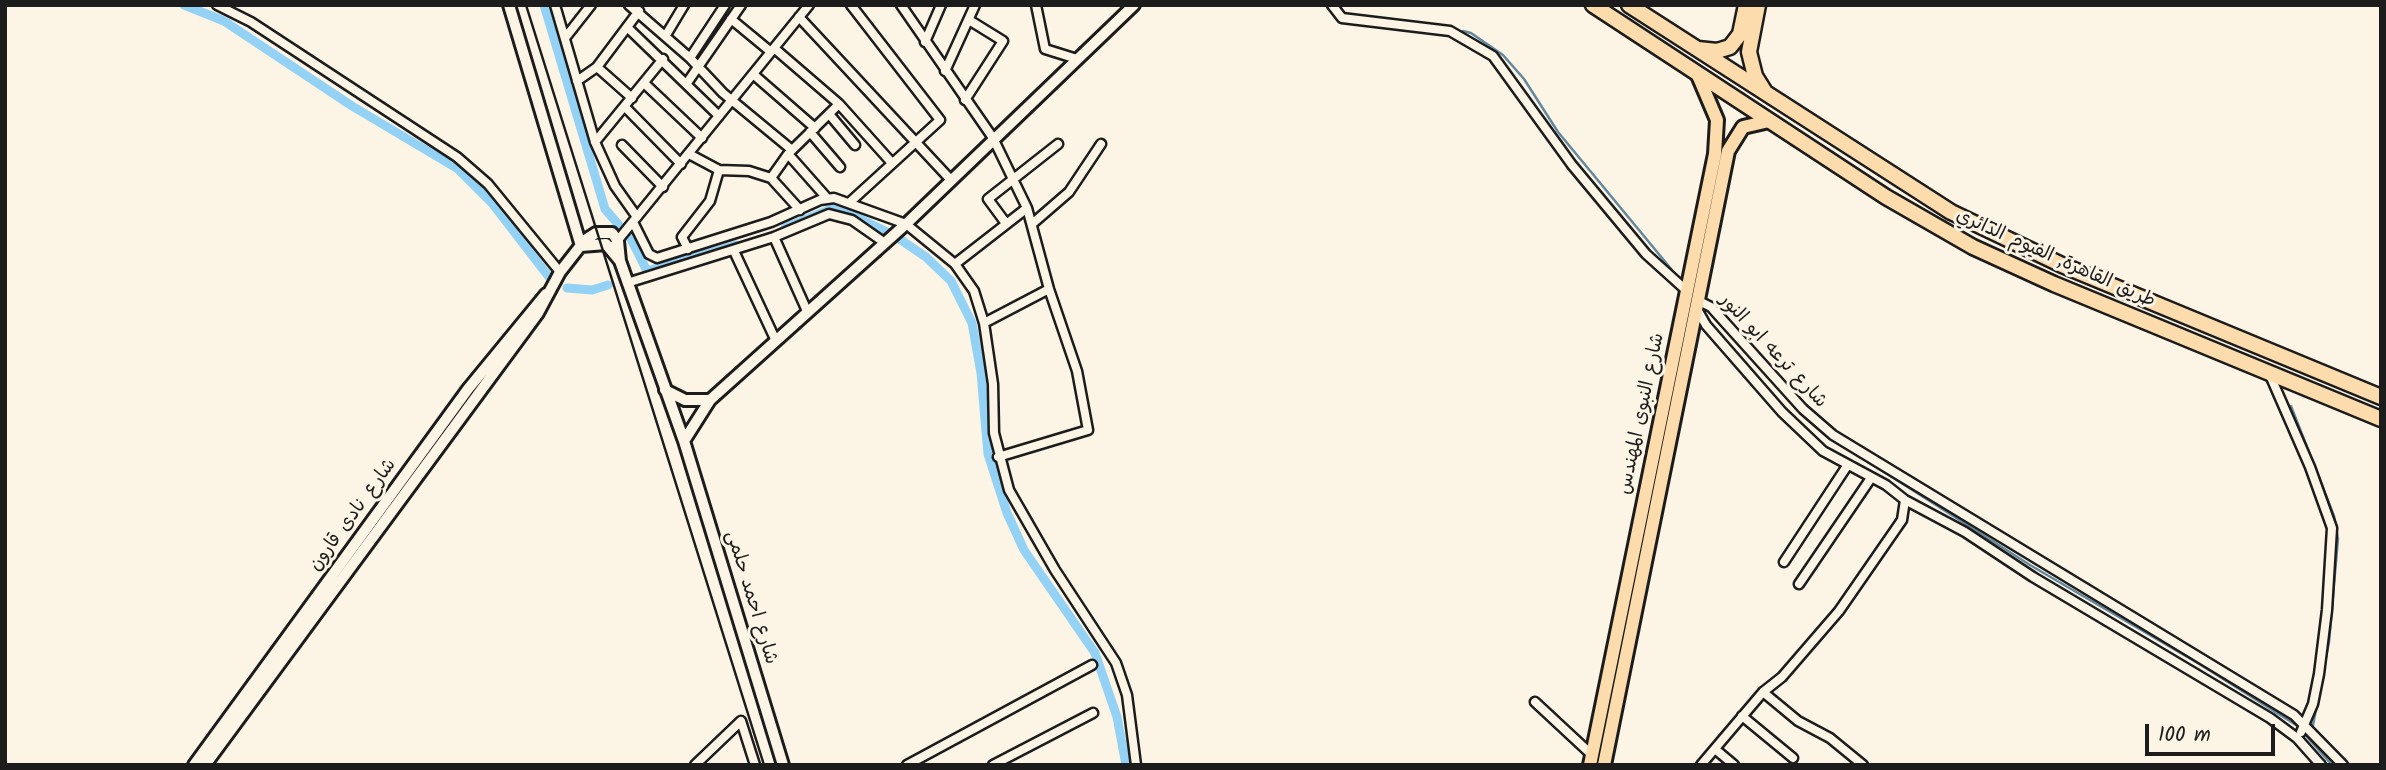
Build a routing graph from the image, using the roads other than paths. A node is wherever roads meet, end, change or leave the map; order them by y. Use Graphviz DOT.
graph roads {
  1 [pos="217,5"];
  2 [pos="509,5"];
  3 [pos="555,5"];
  4 [pos="591,5"];
  5 [pos="629,5"];
  6 [pos="650,5"];
  7 [pos="684,5"];
  8 [pos="725,5"];
  9 [pos="741,5"];
  10 [pos="808,5"];
  11 [pos="850,5"];
  12 [pos="901,5"];
  13 [pos="941,5"];
  14 [pos="975,5"];
  15 [pos="1036,5"];
  16 [pos="1134,5"];
  17 [pos="1332,5"];
  18 [pos="1593,5"];
  19 [pos="1629,5"];
  20 [pos="1746,5"];
  21 [pos="1758,5"];
  22 [pos="641,14"];
  23 [pos="799,17"];
  24 [pos="731,19"];
  25 [pos="969,20"];
  26 [pos="627,27"];
  27 [pos="666,36"];
  28 [pos="565,38"];
  29 [pos="925,42"];
  30 [pos="1693,48"];
  31 [pos="773,50"];
  32 [pos="690,58"];
  33 [pos="663,59"];
  34 [pos="1077,59"];
  35 [pos="597,67"];
  36 [pos="699,68"];
  37 [pos="945,71"];
  38 [pos="1697,73"];
  39 [pos="753,74"];
  40 [pos="577,81"];
  41 [pos="645,83"];
  42 [pos="687,83"];
  43 [pos="1768,96"];
  44 [pos="632,99"];
  45 [pos="965,100"];
  46 [pos="732,101"];
  47 [pos="839,104"];
  48 [pos="625,107"];
  49 [pos="829,114"];
  50 [pos="719,117"];
  51 [pos="1769,121"];
  52 [pos="813,130"];
  53 [pos="702,138"];
  54 [pos="993,138"];
  55 [pos="595,142"];
  56 [pos="916,142"];
  57 [pos="1058,144"];
  58 [pos="1101,144"];
  59 [pos="622,145"];
  60 [pos="855,145"];
  61 [pos="790,152"];
  62 [pos="1856,153"];
  63 [pos="689,154"];
  64 [pos="892,163"];
  65 [pos="681,164"];
  66 [pos="840,167"];
  67 [pos="719,170"];
  68 [pos="1844,170"];
  69 [pos="771,178"];
  70 [pos="1015,179"];
  71 [pos="950,180"];
  72 [pos="663,187"];
  73 [pos="827,198"];
  74 [pos="849,203"];
  75 [pos="1027,208"];
  76 [pos="800,210"];
  77 [pos="634,221"];
  78 [pos="1005,222"];
  79 [pos="1032,224"];
  80 [pos="904,226"];
  81 [pos="774,237"];
  82 [pos="617,241"];
  83 [pos="888,241"];
  84 [pos="581,246"];
  85 [pos="688,249"];
  86 [pos="734,251"];
  87 [pos="955,264"];
  88 [pos="559,272"];
  89 [pos="627,283"];
  90 [pos="1048,289"];
  91 [pos="1692,296"];
  92 [pos="807,311"];
  93 [pos="984,323"];
  94 [pos="776,341"];
  95 [pos="2299,363"];
  96 [pos="2269,373"];
  97 [pos="2291,382"];
  98 [pos="666,390"];
  99 [pos="2381,397"];
  100 [pos="710,400"];
  101 [pos="2381,419"];
  102 [pos="684,441"];
  103 [pos="998,457"];
  104 [pos="1847,466"];
  105 [pos="1871,478"];
  106 [pos="1652,494"];
  107 [pos="1905,500"];
  108 [pos="366,539"];
  109 [pos="1784,562"];
  110 [pos="1799,584"];
  111 [pos="1092,666"];
  112 [pos="1763,692"];
  113 [pos="1535,702"];
  114 [pos="1093,713"];
  115 [pos="1742,716"];
  116 [pos="2303,728"];
  117 [pos="2297,738"];
  118 [pos="1714,749"];
  119 [pos="1793,758"];
  120 [pos="1591,760"];
  121 [pos="194,765"];
  122 [pos="205,765"];
  123 [pos="695,765"];
  124 [pos="755,765"];
  125 [pos="783,765"];
  126 [pos="907,765"];
  127 [pos="993,765"];
  128 [pos="1136,765"];
  129 [pos="1604,765"];
  130 [pos="1701,765"];
  131 [pos="1734,765"];
  132 [pos="1863,765"];
  133 [pos="2321,765"];
  134 [pos="2343,765"];
  1 -- 88 [label="street"];
  2 -- 84 [label="main road"];
  3 -- 28 [label="street"];
  4 -- 28 [label="street"];
  5 -- 22 [label="street"];
  6 -- 22 [label="street"];
  7 -- 27 [label="street"];
  8 -- 32 [label="street"];
  9 -- 24 [label="street"];
  10 -- 23 [label="street"];
  11 -- 56 [label="street"];
  12 -- 29 [label="street"];
  13 -- 29 [label="street"];
  14 -- 25 [label="street"];
  15 -- 34 [label="street"];
  16 -- 34 [label="main road"];
  17 -- 91 [label="street"];
  18 -- 38 [label="highway, طريق القاهرة, الفيوم الدائري"];
  19 -- 30 [label="highway, طريق القاهرة, الفيوم الدائري"];
  20 -- 30 [label="highway"];
  21 -- 43 [label="highway"];
  22 -- 26 [label="street"];
  22 -- 27 [label="street"];
  23 -- 31 [label="street"];
  23 -- 56 [label="street"];
  24 -- 31 [label="street"];
  24 -- 36 [label="street"];
  25 -- 37 [label="street"];
  25 -- 45 [label="street"];
  26 -- 33 [label="street"];
  26 -- 35 [label="street"];
  27 -- 32 [label="street"];
  28 -- 40 [label="street"];
  29 -- 37 [label="street"];
  30 -- 43 [label="highway, طريق القاهرة, الفيوم الدائري"];
  31 -- 39 [label="street"];
  31 -- 47 [label="street"];
  32 -- 36 [label="street"];
  33 -- 41 [label="street"];
  33 -- 42 [label="street"];
  34 -- 54 [label="main road"];
  35 -- 40 [label="street"];
  35 -- 44 [label="street"];
  36 -- 42 [label="street"];
  36 -- 46 [label="street"];
  37 -- 45 [label="street"];
  38 -- 51 [label="highway, طريق القاهرة, الفيوم الدائري"];
  38 -- 91 [label="main road, شارع النبوى المهندس"];
  39 -- 46 [label="street"];
  39 -- 52 [label="street"];
  40 -- 55 [label="street"];
  41 -- 44 [label="street"];
  41 -- 53 [label="street"];
  42 -- 50 [label="street"];
  43 -- 62 [label="highway, طريق القاهرة, الفيوم الدائري"];
  44 -- 48 [label="street"];
  45 -- 54 [label="street"];
  46 -- 50 [label="street"];
  46 -- 61 [label="street"];
  47 -- 49 [label="street"];
  47 -- 64 [label="street"];
  48 -- 55 [label="street"];
  48 -- 65 [label="street"];
  49 -- 52 [label="street"];
  49 -- 60 [label="street"];
  50 -- 53 [label="street"];
  51 -- 68 [label="highway, طريق القاهرة, الفيوم الدائري"];
  51 -- 91 [label="main road, شارع النبوى المهندس"];
  52 -- 61 [label="street"];
  52 -- 66 [label="street"];
  53 -- 63 [label="street"];
  54 -- 70 [label="street"];
  54 -- 71 [label="main road"];
  55 -- 77 [label="street"];
  56 -- 64 [label="street"];
  56 -- 71 [label="street"];
  57 -- 70 [label="street"];
  58 -- 79 [label="street"];
  59 -- 72 [label="street"];
  61 -- 69 [label="street"];
  61 -- 73 [label="street"];
  62 -- 68 [label="highway"];
  62 -- 95 [label="highway, طريق القاهرة, الفيوم الدائري"];
  63 -- 65 [label="street"];
  63 -- 67 [label="street"];
  64 -- 74 [label="street"];
  65 -- 72 [label="street"];
  67 -- 69 [label="street"];
  67 -- 85 [label="street"];
  68 -- 96 [label="highway, طريق القاهرة, الفيوم الدائري"];
  69 -- 76 [label="street"];
  70 -- 75 [label="street"];
  70 -- 78 [label="street"];
  71 -- 80 [label="main road"];
  72 -- 77 [label="street"];
  73 -- 74 [label="street"];
  73 -- 76 [label="street"];
  74 -- 80 [label="street"];
  75 -- 78 [label="street"];
  75 -- 79 [label="street"];
  76 -- 85 [label="street"];
  77 -- 82 [label="street"];
  77 -- 85 [label="street"];
  78 -- 87 [label="street"];
  79 -- 90 [label="street"];
  80 -- 83 [label="main road"];
  80 -- 87 [label="street"];
  81 -- 83 [label="street"];
  81 -- 86 [label="street"];
  81 -- 92 [label="street"];
  82 -- 84 [label="main road, شارع نادى قارون"];
  82 -- 89 [label="main road, شارع احمد حلمى"];
  83 -- 92 [label="main road"];
  84 -- 88 [label="main road, شارع نادى قارون"];
  86 -- 89 [label="street"];
  86 -- 94 [label="street"];
  87 -- 93 [label="street"];
  88 -- 108 [label="main road, شارع نادى قارون"];
  89 -- 98 [label="main road, شارع احمد حلمى"];
  90 -- 93 [label="street"];
  90 -- 103 [label="street"];
  91 -- 104 [label="street, شارع ترعه ابو النور"];
  91 -- 106 [label="main road, شارع النبوى المهندس"];
  91 -- 116 [label="street, شارع ترعه ابو النور"];
  92 -- 94 [label="main road"];
  93 -- 103 [label="street"];
  94 -- 100 [label="main road"];
  95 -- 97 [label="highway"];
  95 -- 99 [label="highway, طريق القاهرة, الفيوم الدائري"];
  96 -- 97 [label="highway, طريق القاهرة, الفيوم الدائري"];
  96 -- 116 [label="street"];
  97 -- 101 [label="highway, طريق القاهرة, الفيوم الدائري"];
  98 -- 100 [label="main road"];
  98 -- 102 [label="main road, شارع احمد حلمى"];
  100 -- 102 [label="main road"];
  102 -- 125 [label="main road, شارع احمد حلمى"];
  103 -- 128 [label="street"];
  104 -- 105 [label="street, شارع ترعه ابو النور"];
  104 -- 109 [label="street"];
  105 -- 107 [label="street, شارع ترعه ابو النور"];
  105 -- 110 [label="street"];
  106 -- 120 [label="main road, شارع النبوى المهندس"];
  106 -- 129 [label="main road, شارع النبوى المهندس"];
  107 -- 112 [label="street"];
  107 -- 117 [label="street, شارع ترعه ابو النور"];
  108 -- 121 [label="main road, شارع نادى قارون"];
  108 -- 122 [label="main road, شارع نادى قارون"];
  111 -- 126 [label="street"];
  112 -- 115 [label="street"];
  112 -- 132 [label="street"];
  113 -- 120 [label="street"];
  114 -- 127 [label="street"];
  115 -- 118 [label="street"];
  115 -- 119 [label="street"];
  116 -- 117 [label="street"];
  116 -- 134 [label="street, شارع ترعه ابو النور"];
  117 -- 133 [label="street, شارع ترعه ابو النور"];
  118 -- 130 [label="street"];
  118 -- 131 [label="street"];
  123 -- 124 [label="street"];
}
